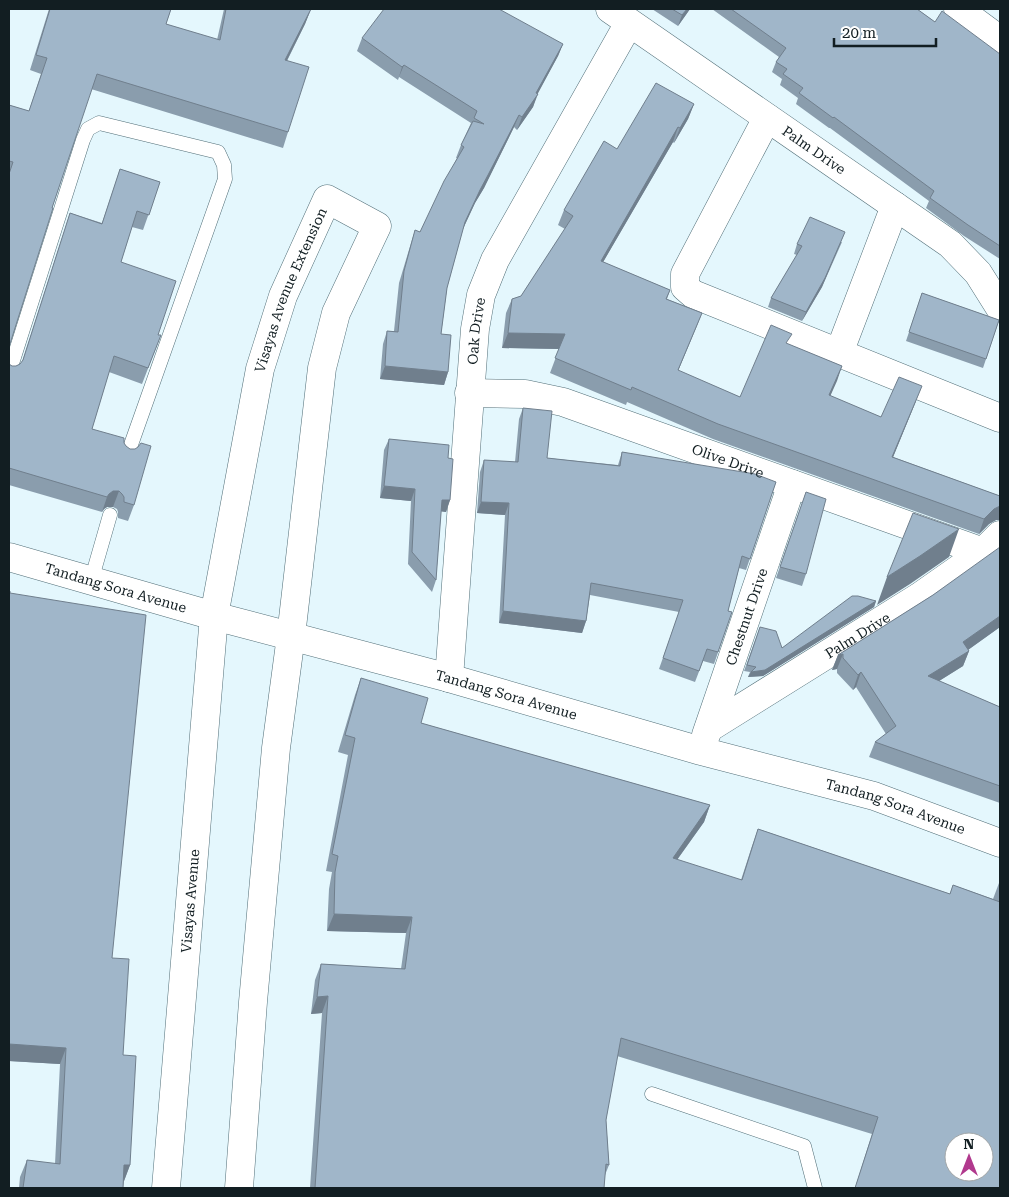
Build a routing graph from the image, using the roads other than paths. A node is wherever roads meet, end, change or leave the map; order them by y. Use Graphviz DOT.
graph roads {
  1 [pos="958,9"];
  2 [pos="619,16"];
  3 [pos="1000,40"];
  4 [pos="767,118"];
  5 [pos="895,206"];
  6 [pos="1000,308"];
  7 [pos="839,353"];
  8 [pos="9,373"];
  9 [pos="469,393"];
  10 [pos="1000,418"];
  11 [pos="127,456"];
  12 [pos="792,484"];
  13 [pos="110,515"];
  14 [pos="992,544"];
  15 [pos="9,558"];
  16 [pos="91,581"];
  17 [pos="214,616"];
  18 [pos="291,636"];
  19 [pos="449,678"];
  20 [pos="705,739"];
  21 [pos="1000,843"];
  22 [pos="652,1094"];
  23 [pos="166,1188"];
  24 [pos="239,1188"];
  25 [pos="815,1188"];
  1 -- 3 [label="street"];
  2 -- 4 [label="street, Palm Drive"];
  2 -- 9 [label="street, Oak Drive"];
  4 -- 5 [label="street, Palm Drive"];
  4 -- 7 [label="street"];
  5 -- 6 [label="street, Palm Drive"];
  5 -- 7 [label="street"];
  7 -- 10 [label="street"];
  8 -- 11 [label="lane"];
  9 -- 12 [label="street, Olive Drive"];
  9 -- 19 [label="street, Oak Drive"];
  12 -- 14 [label="street, Olive Drive"];
  12 -- 20 [label="street, Chestnut Drive"];
  13 -- 16 [label="lane"];
  14 -- 20 [label="street, Palm Drive"];
  15 -- 16 [label="street, Tandang Sora Avenue"];
  16 -- 17 [label="street, Tandang Sora Avenue"];
  17 -- 18 [label="street, Tandang Sora Avenue"];
  17 -- 18 [label="street, Visayas Avenue Extension"];
  17 -- 23 [label="street, Visayas Avenue"];
  18 -- 19 [label="street, Tandang Sora Avenue"];
  18 -- 24 [label="street"];
  19 -- 20 [label="street, Tandang Sora Avenue"];
  20 -- 21 [label="street, Tandang Sora Avenue"];
  22 -- 25 [label="lane"];
}
